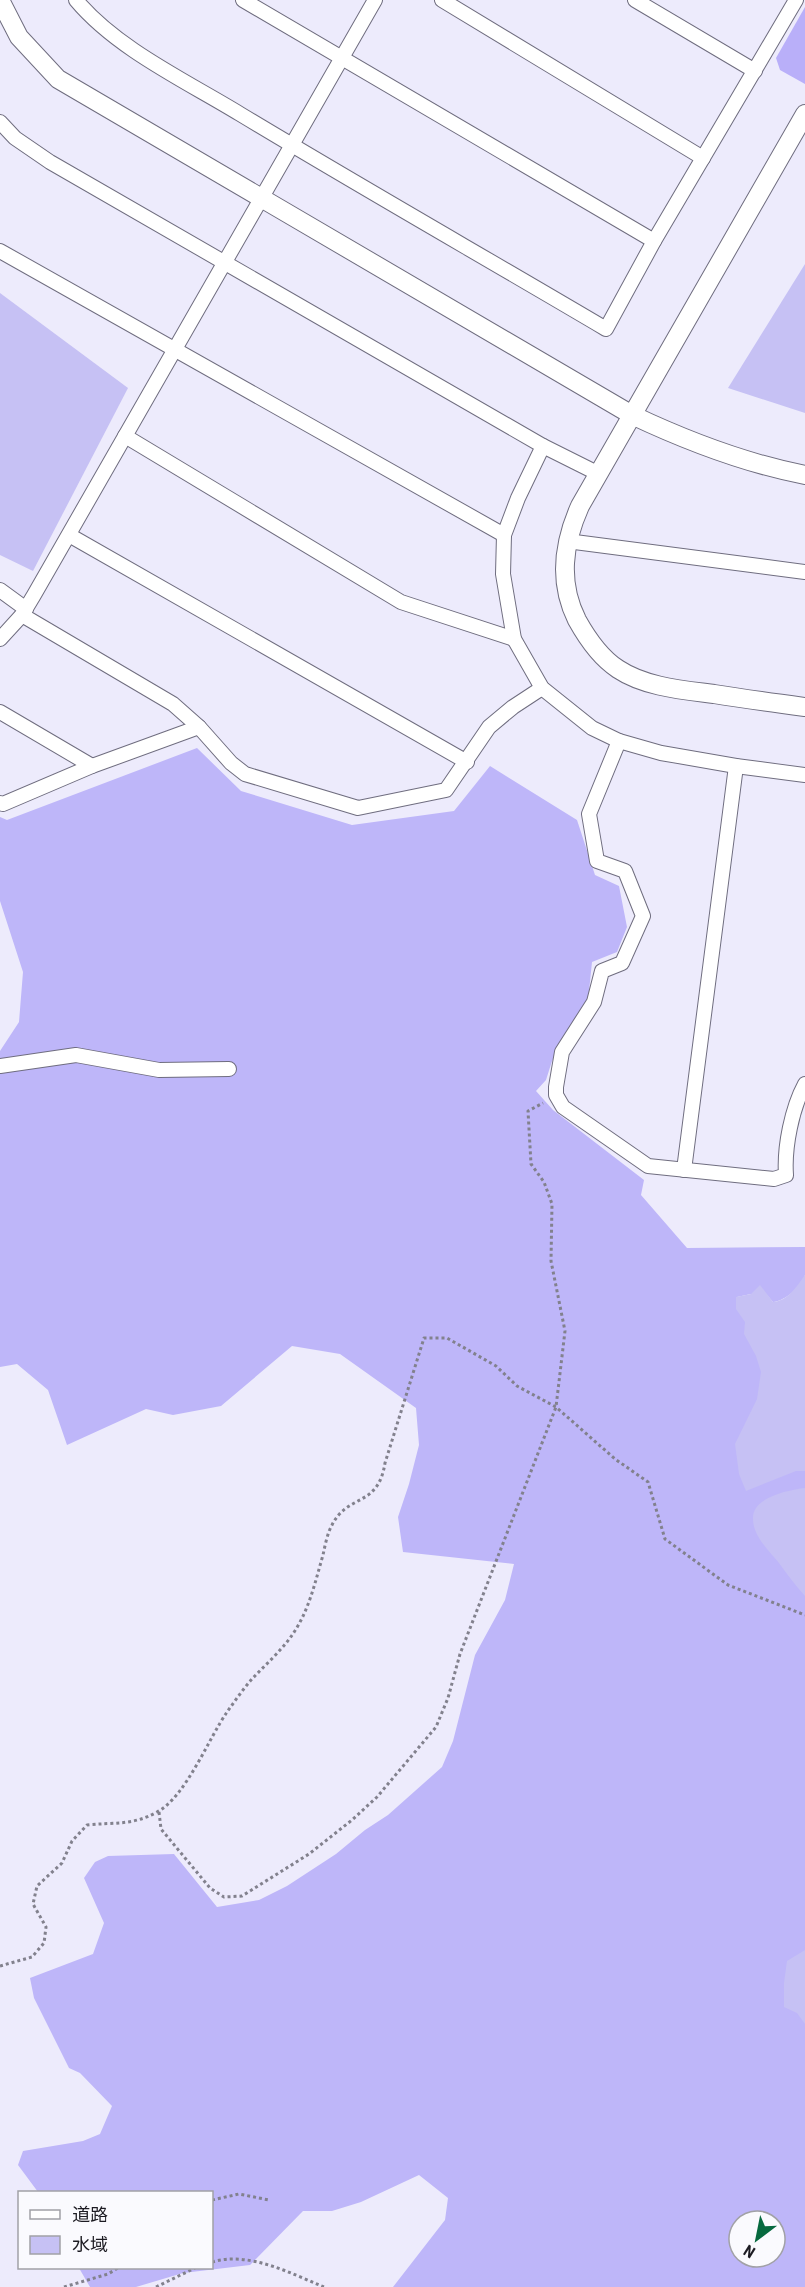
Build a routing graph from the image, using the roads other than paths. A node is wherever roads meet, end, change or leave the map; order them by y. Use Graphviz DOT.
graph roads {
  1 [pos="0,0"];
  2 [pos="76,0"];
  3 [pos="243,0"];
  4 [pos="375,0"];
  5 [pos="442,0"];
  6 [pos="635,0"];
  7 [pos="796,0"];
  8 [pos="342,57"];
  9 [pos="755,71"];
  10 [pos="805,114"];
  11 [pos="0,122"];
  12 [pos="292,145"];
  13 [pos="703,158"];
  14 [pos="261,199"];
  15 [pos="654,241"];
  16 [pos="0,251"];
  17 [pos="224,263"];
  18 [pos="175,348"];
  19 [pos="632,415"];
  20 [pos="125,436"];
  21 [pos="543,446"];
  22 [pos="599,474"];
  23 [pos="805,475"];
  24 [pos="69,535"];
  25 [pos="504,535"];
  26 [pos="567,541"];
  27 [pos="805,572"];
  28 [pos="0,590"];
  29 [pos="24,612"];
  30 [pos="0,639"];
  31 [pos="514,639"];
  32 [pos="542,688"];
  33 [pos="805,707"];
  34 [pos="0,712"];
  35 [pos="199,727"];
  36 [pos="619,741"];
  37 [pos="467,762"];
  38 [pos="92,766"];
  39 [pos="736,766"];
  40 [pos="805,774"];
  41 [pos="0,803"];
  42 [pos="0,1066"];
  43 [pos="229,1069"];
  44 [pos="805,1084"];
  45 [pos="684,1170"];
  1 -- 14 [label="street"];
  2 -- 12 [label="street"];
  3 -- 8 [label="street"];
  4 -- 8 [label="street"];
  5 -- 13 [label="street"];
  6 -- 9 [label="street"];
  7 -- 9 [label="street"];
  8 -- 12 [label="street"];
  8 -- 15 [label="street"];
  9 -- 13 [label="street"];
  10 -- 19 [label="street"];
  11 -- 17 [label="street"];
  12 -- 14 [label="street"];
  12 -- 15 [label="street"];
  13 -- 15 [label="street"];
  14 -- 17 [label="street"];
  14 -- 19 [label="street"];
  16 -- 18 [label="street"];
  17 -- 18 [label="street"];
  17 -- 21 [label="street"];
  18 -- 20 [label="street"];
  18 -- 25 [label="street"];
  19 -- 22 [label="street"];
  19 -- 23 [label="street"];
  20 -- 24 [label="street"];
  20 -- 31 [label="street"];
  21 -- 22 [label="street"];
  21 -- 25 [label="street"];
  22 -- 26 [label="street"];
  24 -- 29 [label="street"];
  24 -- 37 [label="street"];
  25 -- 31 [label="street"];
  26 -- 27 [label="street"];
  26 -- 33 [label="street"];
  28 -- 29 [label="street"];
  29 -- 30 [label="street"];
  29 -- 35 [label="street"];
  31 -- 32 [label="street"];
  32 -- 36 [label="street"];
  32 -- 37 [label="street"];
  34 -- 38 [label="street"];
  35 -- 37 [label="street"];
  35 -- 38 [label="street"];
  36 -- 39 [label="street"];
  36 -- 45 [label="street"];
  38 -- 41 [label="street"];
  39 -- 40 [label="street"];
  39 -- 45 [label="street"];
  42 -- 43 [label="street"];
  44 -- 45 [label="street"];
}
